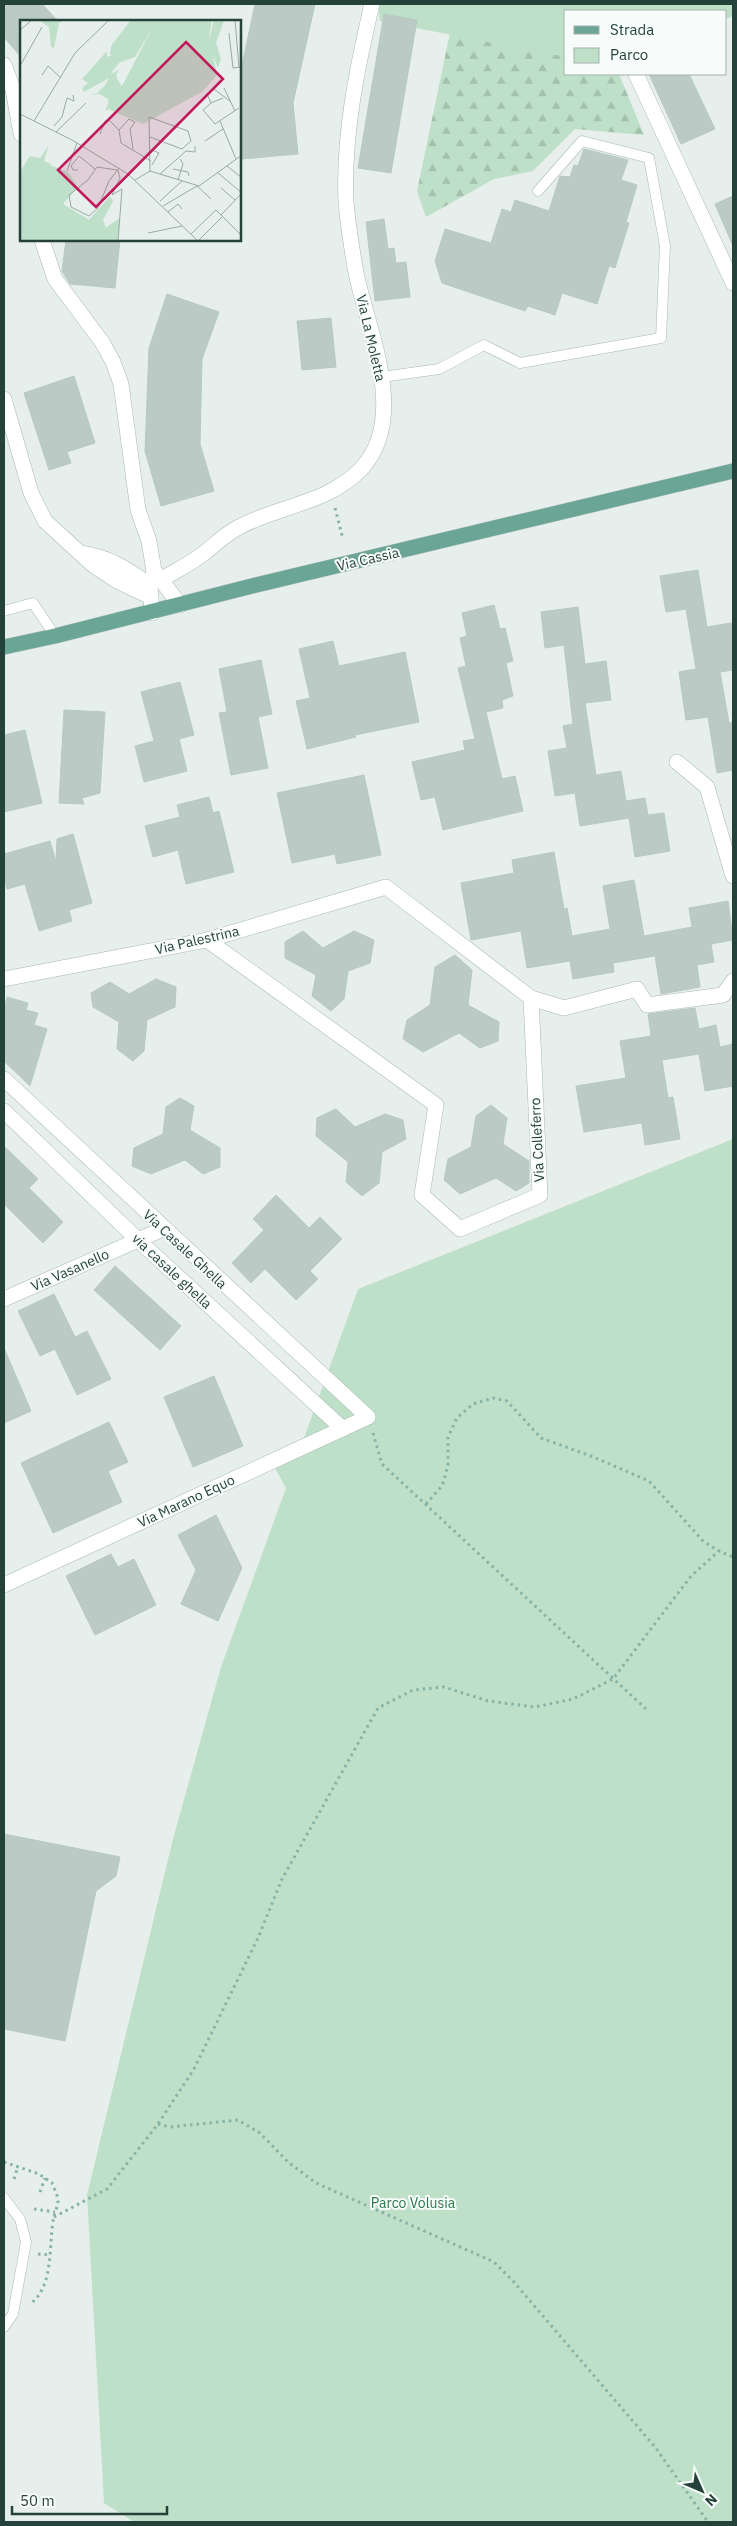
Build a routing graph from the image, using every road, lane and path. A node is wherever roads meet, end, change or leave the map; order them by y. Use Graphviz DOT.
graph roads {
  1 [pos="372,4"];
  2 [pos="4,65"];
  3 [pos="636,75"];
  4 [pos="20,128"];
  5 [pos="538,191"];
  6 [pos="42,241"];
  7 [pos="733,283"];
  8 [pos="382,377"];
  9 [pos="4,399"];
  10 [pos="733,471"];
  11 [pos="332,490"];
  12 [pos="342,539"];
  13 [pos="154,583"];
  14 [pos="180,605"];
  15 [pos="4,611"];
  16 [pos="152,613"];
  17 [pos="56,636"];
  18 [pos="4,646"];
  19 [pos="677,762"];
  20 [pos="733,876"];
  21 [pos="208,940"];
  22 [pos="4,979"];
  23 [pos="733,981"];
  24 [pos="531,998"];
  25 [pos="4,1080"];
  26 [pos="7,1120"];
  27 [pos="163,1229"];
  28 [pos="138,1240"];
  29 [pos="4,1299"];
  30 [pos="368,1417"];
  31 [pos="343,1429"];
  32 [pos="426,1504"];
  33 [pos="719,1551"];
  34 [pos="733,1557"];
  35 [pos="4,1585"];
  36 [pos="613,1679"];
  37 [pos="646,1709"];
  38 [pos="158,2124"];
  39 [pos="4,2162"];
  40 [pos="18,2166"];
  41 [pos="45,2178"];
  42 [pos="14,2179"];
  43 [pos="40,2192"];
  44 [pos="4,2198"];
  45 [pos="34,2209"];
  46 [pos="54,2214"];
  47 [pos="35,2253"];
  48 [pos="50,2255"];
  49 [pos="27,2306"];
  50 [pos="4,2327"];
  51 [pos="708,2522"];
  1 -- 8 [label="street, Via La Moletta"];
  2 -- 4 [label="street"];
  3 -- 7 [label="street"];
  5 -- 8 [label="lane"];
  6 -- 13 [label="street"];
  8 -- 11 [label="street, Via La Moletta"];
  9 -- 13 [label="street"];
  10 -- 14 [label="main road, Via Cassia"];
  11 -- 12 [label="path"];
  11 -- 13 [label="street, Via La Moletta"];
  13 -- 14 [label="street"];
  13 -- 16 [label="street"];
  14 -- 16 [label="main road, Via Cassia"];
  15 -- 17 [label="lane"];
  16 -- 17 [label="main road, Via Cassia"];
  17 -- 18 [label="main road, Via Cassia"];
  19 -- 20 [label="street"];
  21 -- 22 [label="street, Via Palestrina"];
  21 -- 24 [label="street, Via Palestrina"];
  21 -- 24 [label="street, Via Colleferro"];
  23 -- 24 [label="street"];
  25 -- 27 [label="street, Via Casale Ghella"];
  26 -- 28 [label="street, via casale ghella"];
  27 -- 28 [label="street, Via Vasanello"];
  27 -- 30 [label="street, Via Casale Ghella"];
  28 -- 29 [label="street, Via Vasanello"];
  28 -- 31 [label="street, via casale ghella"];
  30 -- 31 [label="street, Via Marano Equo"];
  30 -- 32 [label="path"];
  31 -- 35 [label="street, Via Marano Equo"];
  32 -- 33 [label="path"];
  32 -- 36 [label="path"];
  33 -- 34 [label="path"];
  33 -- 36 [label="path"];
  36 -- 37 [label="path"];
  36 -- 38 [label="path"];
  38 -- 46 [label="path"];
  38 -- 51 [label="path"];
  39 -- 40 [label="path"];
  40 -- 41 [label="path"];
  40 -- 42 [label="path"];
  41 -- 43 [label="path"];
  41 -- 46 [label="path"];
  44 -- 50 [label="lane"];
  45 -- 46 [label="path"];
  46 -- 48 [label="path"];
  47 -- 48 [label="path"];
  48 -- 49 [label="path"];
}
